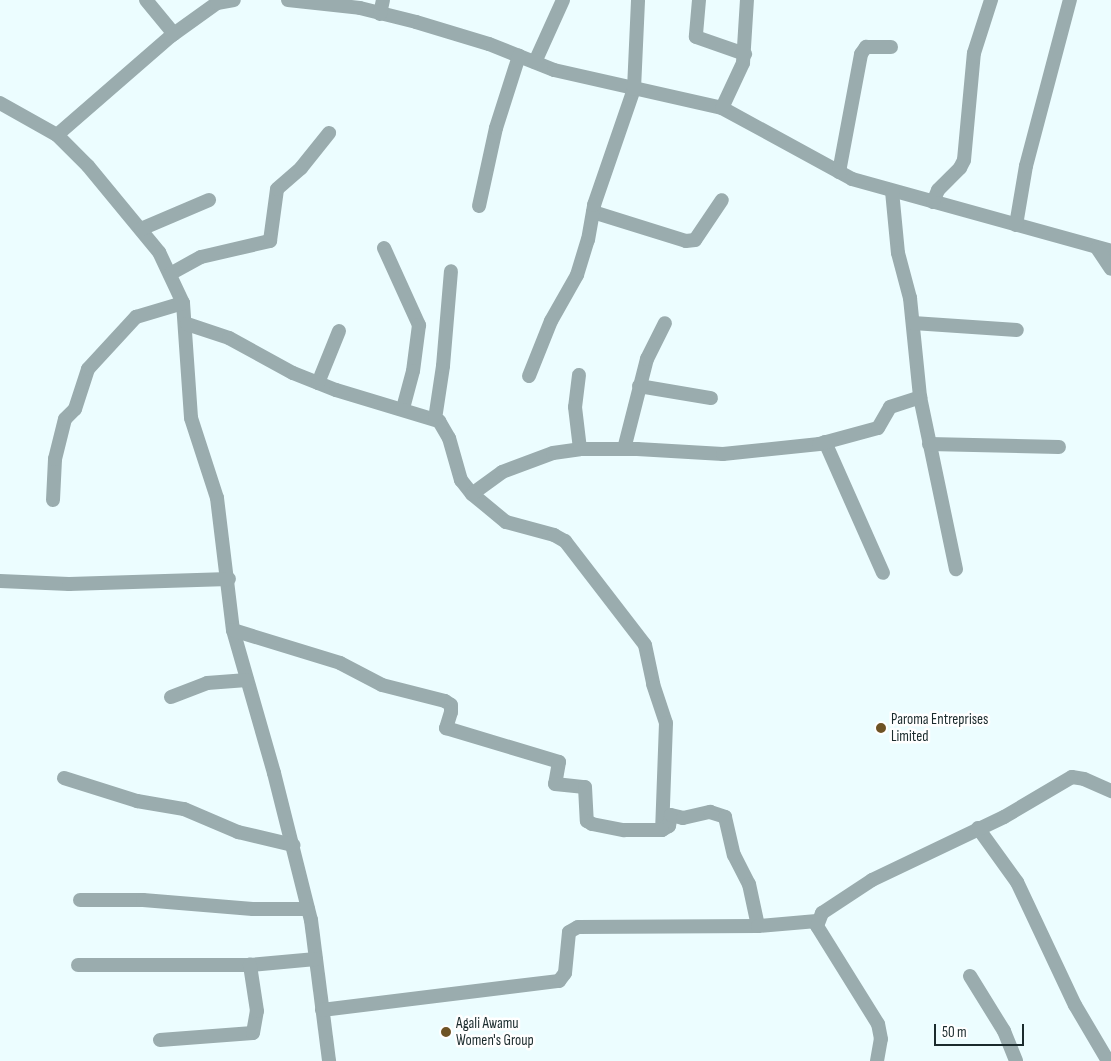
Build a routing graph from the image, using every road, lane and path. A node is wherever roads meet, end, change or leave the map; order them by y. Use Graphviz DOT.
graph roads {
  1 [pos="146,0"];
  2 [pos="234,0"];
  3 [pos="288,0"];
  4 [pos="383,0"];
  5 [pos="563,0"];
  6 [pos="638,0"];
  7 [pos="699,0"];
  8 [pos="747,0"];
  9 [pos="991,0"];
  10 [pos="1070,0"];
  11 [pos="218,2"];
  12 [pos="380,14"];
  13 [pos="174,34"];
  14 [pos="891,46"];
  15 [pos="745,54"];
  16 [pos="519,56"];
  17 [pos="535,62"];
  18 [pos="634,89"];
  19 [pos="0,103"];
  20 [pos="722,108"];
  21 [pos="329,133"];
  22 [pos="57,135"];
  23 [pos="839,172"];
  24 [pos="892,191"];
  25 [pos="209,200"];
  26 [pos="722,200"];
  27 [pos="933,202"];
  28 [pos="479,206"];
  29 [pos="593,212"];
  30 [pos="1016,225"];
  31 [pos="141,229"];
  32 [pos="384,248"];
  33 [pos="1097,248"];
  34 [pos="1111,251"];
  35 [pos="1111,269"];
  36 [pos="451,271"];
  37 [pos="170,274"];
  38 [pos="183,303"];
  39 [pos="665,323"];
  40 [pos="913,323"];
  41 [pos="187,324"];
  42 [pos="1017,330"];
  43 [pos="339,331"];
  44 [pos="579,374"];
  45 [pos="529,376"];
  46 [pos="318,383"];
  47 [pos="639,386"];
  48 [pos="920,397"];
  49 [pos="711,398"];
  50 [pos="403,409"];
  51 [pos="435,419"];
  52 [pos="825,442"];
  53 [pos="929,444"];
  54 [pos="1059,447"];
  55 [pos="580,449"];
  56 [pos="624,449"];
  57 [pos="472,494"];
  58 [pos="53,500"];
  59 [pos="956,569"];
  60 [pos="883,573"];
  61 [pos="228,579"];
  62 [pos="0,582"];
  63 [pos="232,630"];
  64 [pos="247,680"];
  65 [pos="171,697"];
  66 [pos="64,778"];
  67 [pos="1111,791"];
  68 [pos="978,828"];
  69 [pos="662,830"];
  70 [pos="293,845"];
  71 [pos="80,900"];
  72 [pos="308,909"];
  73 [pos="817,921"];
  74 [pos="758,926"];
  75 [pos="316,960"];
  76 [pos="78,965"];
  77 [pos="250,965"];
  78 [pos="970,976"];
  79 [pos="322,1010"];
  80 [pos="160,1040"];
  81 [pos="330,1061"];
  82 [pos="877,1061"];
  83 [pos="1016,1061"];
  84 [pos="1108,1061"];
  1 -- 13 [label="street"];
  2 -- 11 [label="street"];
  3 -- 12 [label="street"];
  4 -- 12 [label="street"];
  5 -- 17 [label="street"];
  6 -- 18 [label="street"];
  7 -- 15 [label="street"];
  8 -- 15 [label="street"];
  9 -- 27 [label="street"];
  10 -- 30 [label="street"];
  11 -- 13 [label="street"];
  12 -- 16 [label="street"];
  13 -- 22 [label="street"];
  14 -- 23 [label="street"];
  15 -- 20 [label="street"];
  16 -- 17 [label="street"];
  16 -- 28 [label="street"];
  17 -- 18 [label="street"];
  18 -- 20 [label="street"];
  18 -- 29 [label="street"];
  19 -- 22 [label="street"];
  20 -- 23 [label="street"];
  21 -- 37 [label="street"];
  22 -- 31 [label="street"];
  23 -- 24 [label="street"];
  24 -- 27 [label="street"];
  24 -- 40 [label="street"];
  25 -- 31 [label="street"];
  26 -- 29 [label="street"];
  27 -- 30 [label="street"];
  29 -- 45 [label="street"];
  30 -- 33 [label="street"];
  31 -- 37 [label="street"];
  32 -- 50 [label="street"];
  33 -- 34 [label="street"];
  33 -- 35 [label="street"];
  36 -- 51 [label="street"];
  37 -- 38 [label="street"];
  38 -- 41 [label="street"];
  38 -- 58 [label="street"];
  39 -- 47 [label="street"];
  40 -- 42 [label="street"];
  40 -- 48 [label="street"];
  41 -- 46 [label="street"];
  41 -- 61 [label="street"];
  43 -- 46 [label="street"];
  44 -- 55 [label="street"];
  46 -- 50 [label="street"];
  47 -- 49 [label="street"];
  47 -- 56 [label="street"];
  48 -- 52 [label="street"];
  48 -- 53 [label="street"];
  50 -- 51 [label="street"];
  51 -- 57 [label="street"];
  52 -- 56 [label="street"];
  52 -- 60 [label="street"];
  53 -- 54 [label="street"];
  53 -- 59 [label="street"];
  55 -- 56 [label="street"];
  55 -- 57 [label="street"];
  57 -- 69 [label="street"];
  61 -- 62 [label="street"];
  61 -- 63 [label="street"];
  63 -- 64 [label="street"];
  63 -- 69 [label="street"];
  64 -- 65 [label="street"];
  64 -- 70 [label="street"];
  66 -- 70 [label="street"];
  67 -- 68 [label="street"];
  68 -- 73 [label="street"];
  68 -- 84 [label="street"];
  69 -- 74 [label="street"];
  70 -- 72 [label="street"];
  71 -- 72 [label="street"];
  72 -- 75 [label="street"];
  73 -- 74 [label="street"];
  73 -- 82 [label="street"];
  74 -- 79 [label="street"];
  75 -- 77 [label="street"];
  75 -- 79 [label="street"];
  76 -- 77 [label="street"];
  77 -- 80 [label="street"];
  78 -- 83 [label="street"];
  79 -- 81 [label="street"];
}
